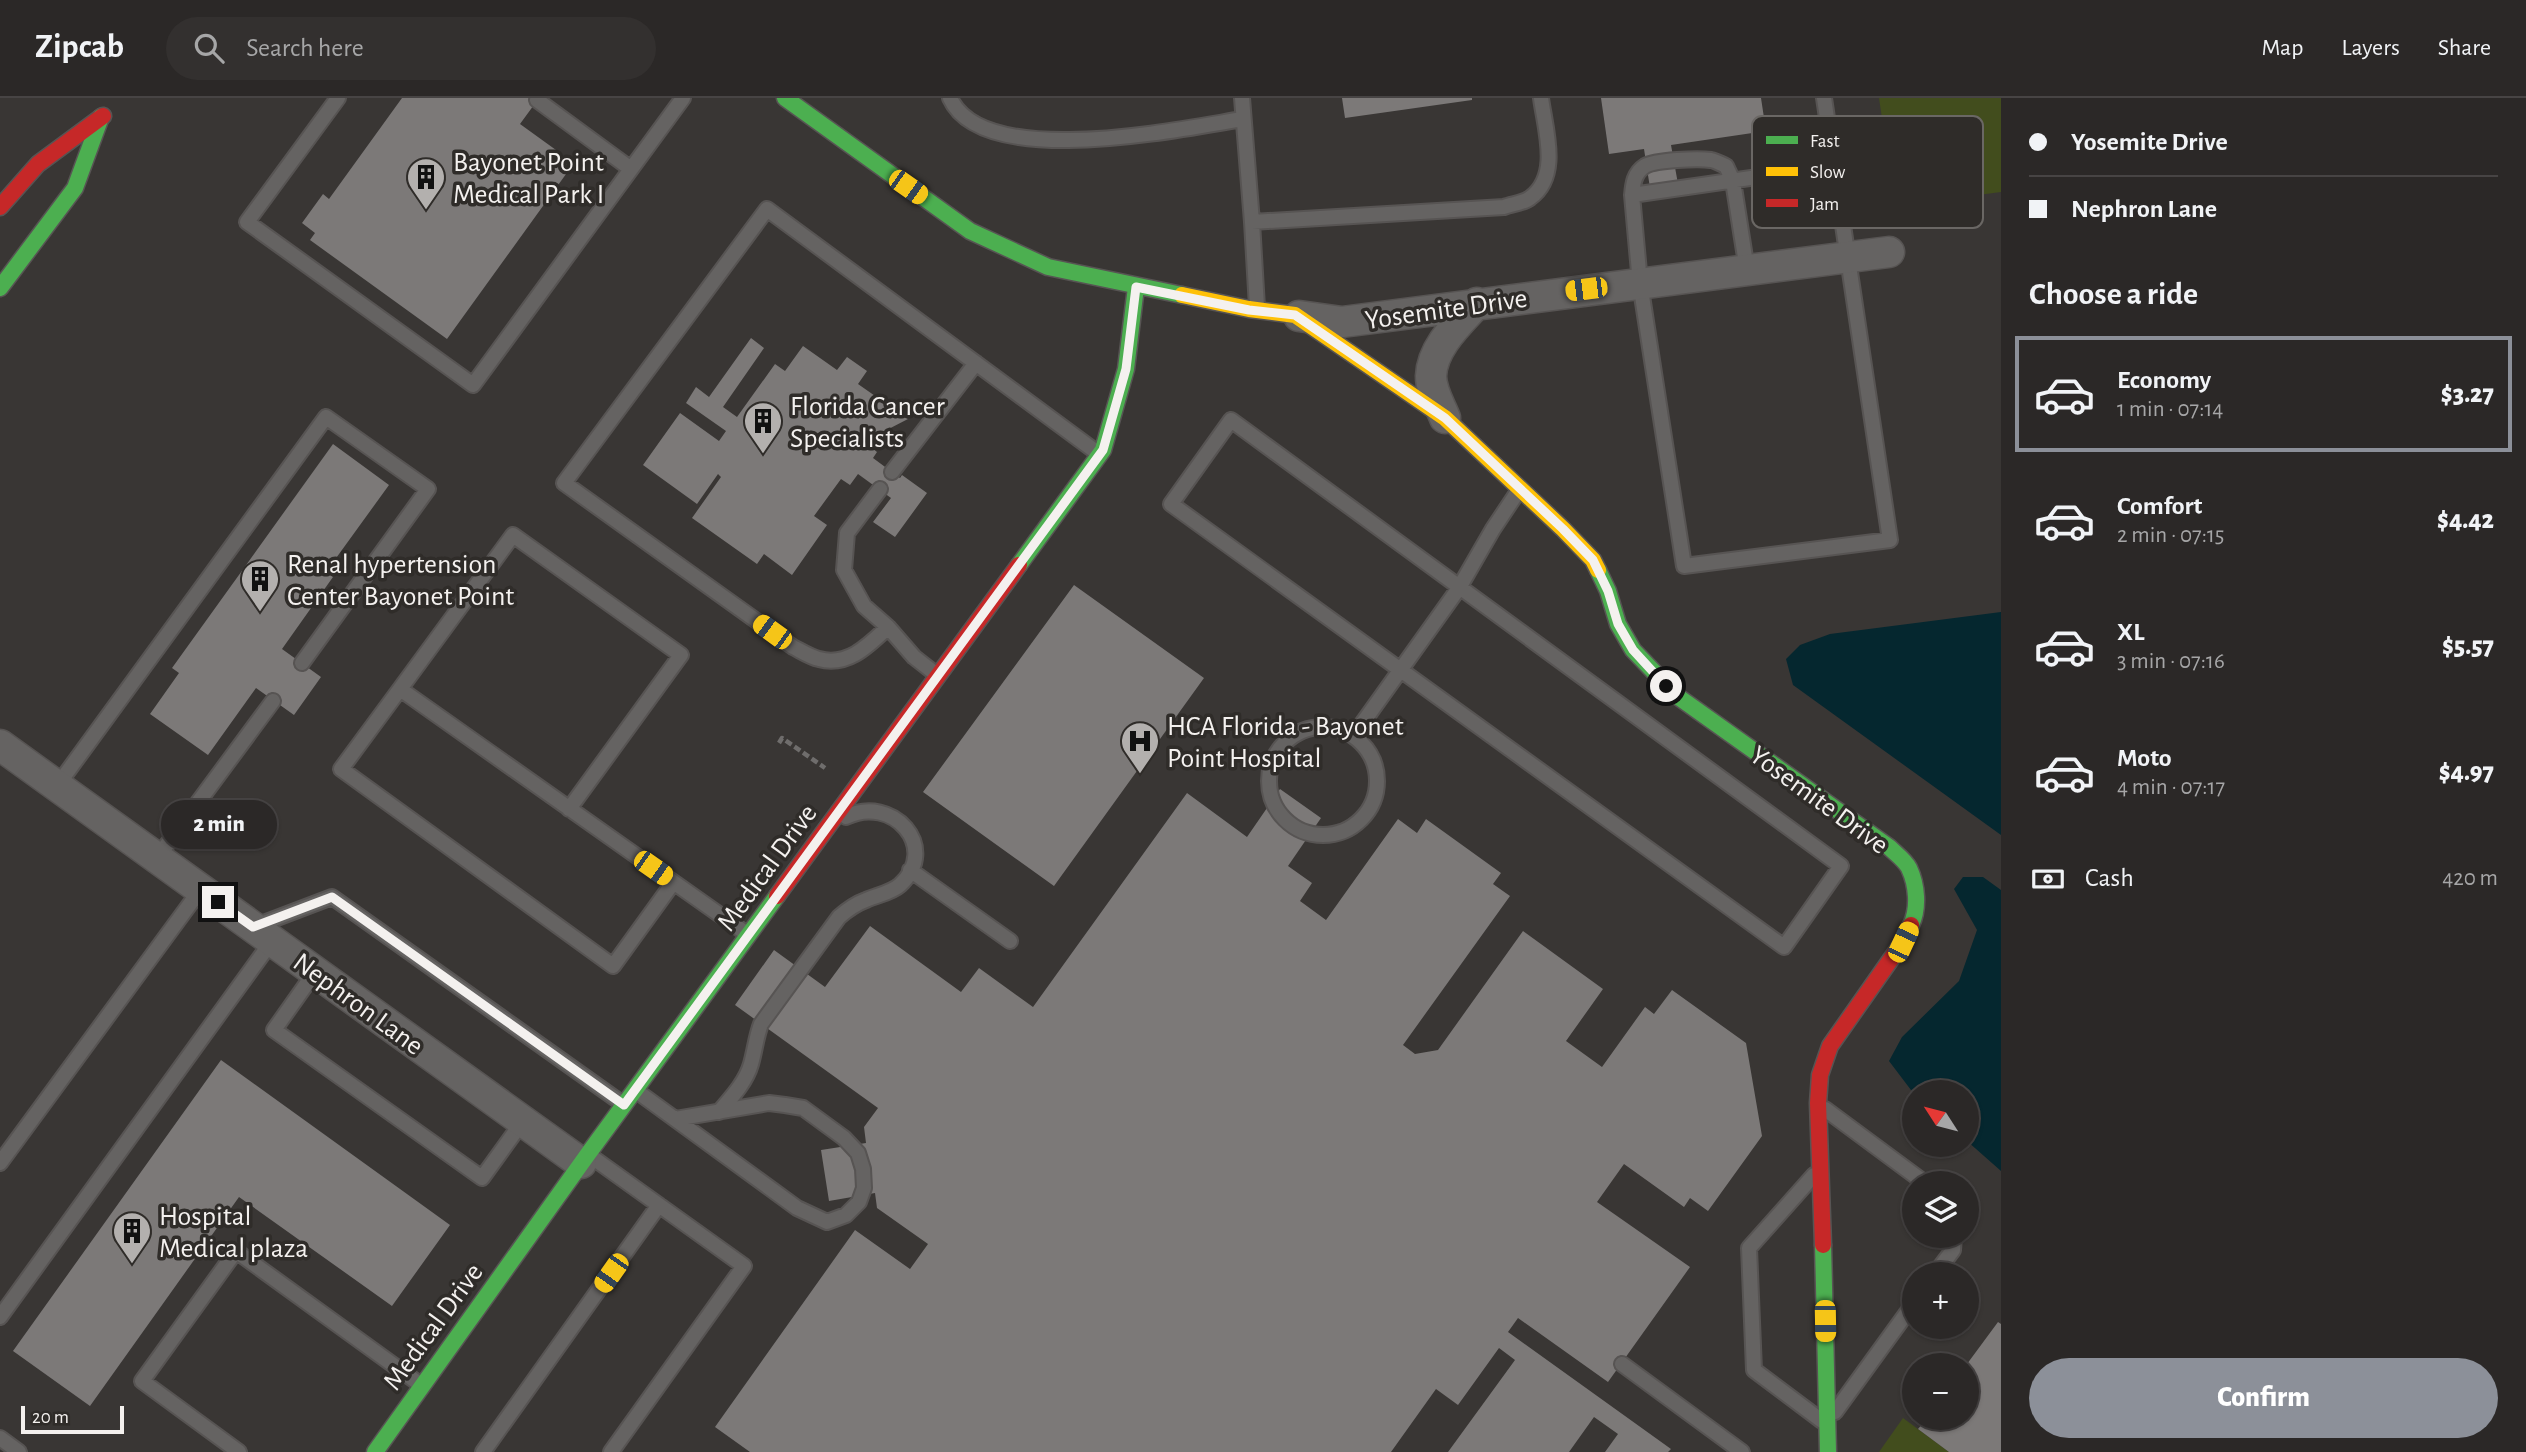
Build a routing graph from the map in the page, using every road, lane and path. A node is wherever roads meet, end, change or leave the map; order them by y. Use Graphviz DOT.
graph roads {
  1 [pos="338,98"];
  2 [pos="683,98"];
  3 [pos="785,98"];
  4 [pos="950,98"];
  5 [pos="1242,98"];
  6 [pos="1541,98"];
  7 [pos="1824,98"];
  8 [pos="537,100"];
  9 [pos="1827,116"];
  10 [pos="1243,119"];
  11 [pos="631,169"];
  12 [pos="1752,178"];
  13 [pos="1733,181"];
  14 [pos="1632,195"];
  15 [pos="0,207"];
  16 [pos="1252,222"];
  17 [pos="1843,228"];
  18 [pos="1889,252"];
  19 [pos="1847,257"];
  20 [pos="1747,270"];
  21 [pos="1640,283"];
  22 [pos="1136,287"];
  23 [pos="0,288"];
  24 [pos="1477,303"];
  25 [pos="1258,311"];
  26 [pos="1295,315"];
  27 [pos="975,363"];
  28 [pos="1445,418"];
  29 [pos="1100,455"];
  30 [pos="892,472"];
  31 [pos="880,489"];
  32 [pos="1520,489"];
  33 [pos="1459,589"];
  34 [pos="888,627"];
  35 [pos="302,663"];
  36 [pos="1401,670"];
  37 [pos="938,676"];
  38 [pos="400,689"];
  39 [pos="274,701"];
  40 [pos="1354,735"];
  41 [pos="779,743"];
  42 [pos="0,745"];
  43 [pos="830,772"];
  44 [pos="57,786"];
  45 [pos="569,808"];
  46 [pos="822,834"];
  47 [pos="157,859"];
  48 [pos="910,870"];
  49 [pos="673,883"];
  50 [pos="201,890"];
  51 [pos="262,934"];
  52 [pos="748,935"];
  53 [pos="1010,941"];
  54 [pos="315,972"];
  55 [pos="635,1090"];
  56 [pos="1818,1103"];
  57 [pos="624,1105"];
  58 [pos="719,1112"];
  59 [pos="675,1119"];
  60 [pos="523,1121"];
  61 [pos="584,1158"];
  62 [pos="0,1163"];
  63 [pos="1821,1167"];
  64 [pos="1909,1171"];
  65 [pos="659,1205"];
  66 [pos="0,1317"];
  67 [pos="1902,1320"];
  68 [pos="1622,1364"];
  69 [pos="422,1386"];
  70 [pos="1827,1424"];
  71 [pos="0,1438"];
  72 [pos="15,1451"];
  73 [pos="239,1452"];
  74 [pos="375,1452"];
  75 [pos="483,1452"];
  76 [pos="611,1452"];
  77 [pos="1742,1452"];
  78 [pos="1828,1452"];
  1 -- 11 [label="lane"];
  2 -- 11 [label="lane"];
  3 -- 22 [label="street, Yosemite Drive"];
  4 -- 10 [label="lane"];
  5 -- 10 [label="lane"];
  6 -- 16 [label="lane"];
  7 -- 9 [label="lane"];
  8 -- 11 [label="lane"];
  10 -- 16 [label="lane"];
  12 -- 13 [label="lane"];
  13 -- 14 [label="lane"];
  13 -- 14 [label="lane"];
  13 -- 20 [label="lane"];
  14 -- 21 [label="lane"];
  15 -- 23 [label="street"];
  16 -- 25 [label="lane"];
  17 -- 19 [label="lane"];
  18 -- 19 [label="street, Yosemite Drive"];
  19 -- 20 [label="street, Yosemite Drive"];
  19 -- 21 [label="lane"];
  20 -- 21 [label="street, Yosemite Drive"];
  21 -- 24 [label="street, Yosemite Drive"];
  22 -- 25 [label="street, Yosemite Drive"];
  22 -- 29 [label="street, Medical Drive"];
  24 -- 26 [label="street, Yosemite Drive"];
  24 -- 28 [label="street"];
  25 -- 26 [label="street, Yosemite Drive"];
  26 -- 28 [label="street, Yosemite Drive"];
  27 -- 29 [label="lane"];
  27 -- 30 [label="lane"];
  27 -- 34 [label="lane"];
  28 -- 32 [label="street, Yosemite Drive"];
  29 -- 37 [label="street, Medical Drive"];
  31 -- 34 [label="lane"];
  32 -- 33 [label="lane"];
  32 -- 56 [label="street, Yosemite Drive"];
  33 -- 36 [label="lane"];
  33 -- 36 [label="lane"];
  33 -- 36 [label="lane"];
  34 -- 37 [label="lane"];
  35 -- 44 [label="lane"];
  36 -- 40 [label="lane"];
  37 -- 46 [label="street, Medical Drive"];
  38 -- 45 [label="lane"];
  38 -- 45 [label="lane"];
  38 -- 49 [label="lane"];
  39 -- 47 [label="lane"];
  40 -- 40 [label="lane"];
  41 -- 43 [label="path"];
  42 -- 44 [label="street, Nephron Lane"];
  44 -- 47 [label="street, Nephron Lane"];
  45 -- 49 [label="lane"];
  46 -- 48 [label="lane"];
  46 -- 52 [label="street, Medical Drive"];
  47 -- 50 [label="street, Nephron Lane"];
  48 -- 53 [label="lane"];
  48 -- 58 [label="lane"];
  49 -- 52 [label="lane"];
  50 -- 51 [label="street, Nephron Lane"];
  50 -- 62 [label="lane"];
  51 -- 54 [label="street, Nephron Lane"];
  51 -- 57 [label="lane"];
  51 -- 66 [label="lane"];
  52 -- 55 [label="street, Medical Drive"];
  54 -- 60 [label="street, Nephron Lane"];
  54 -- 60 [label="lane"];
  55 -- 57 [label="street, Medical Drive"];
  55 -- 59 [label="lane"];
  56 -- 63 [label="street, Yosemite Drive"];
  56 -- 64 [label="lane"];
  57 -- 61 [label="street, Medical Drive"];
  58 -- 59 [label="lane"];
  58 -- 59 [label="lane"];
  60 -- 61 [label="street, Nephron Lane"];
  61 -- 65 [label="lane"];
  61 -- 69 [label="street, Medical Drive"];
  63 -- 70 [label="street, Yosemite Drive"];
  63 -- 70 [label="lane"];
  65 -- 75 [label="lane"];
  65 -- 76 [label="lane"];
  67 -- 70 [label="lane"];
  68 -- 77 [label="lane"];
  69 -- 73 [label="lane"];
  69 -- 74 [label="street, Medical Drive"];
  70 -- 78 [label="street, Yosemite Drive"];
  71 -- 72 [label="lane"];
}
